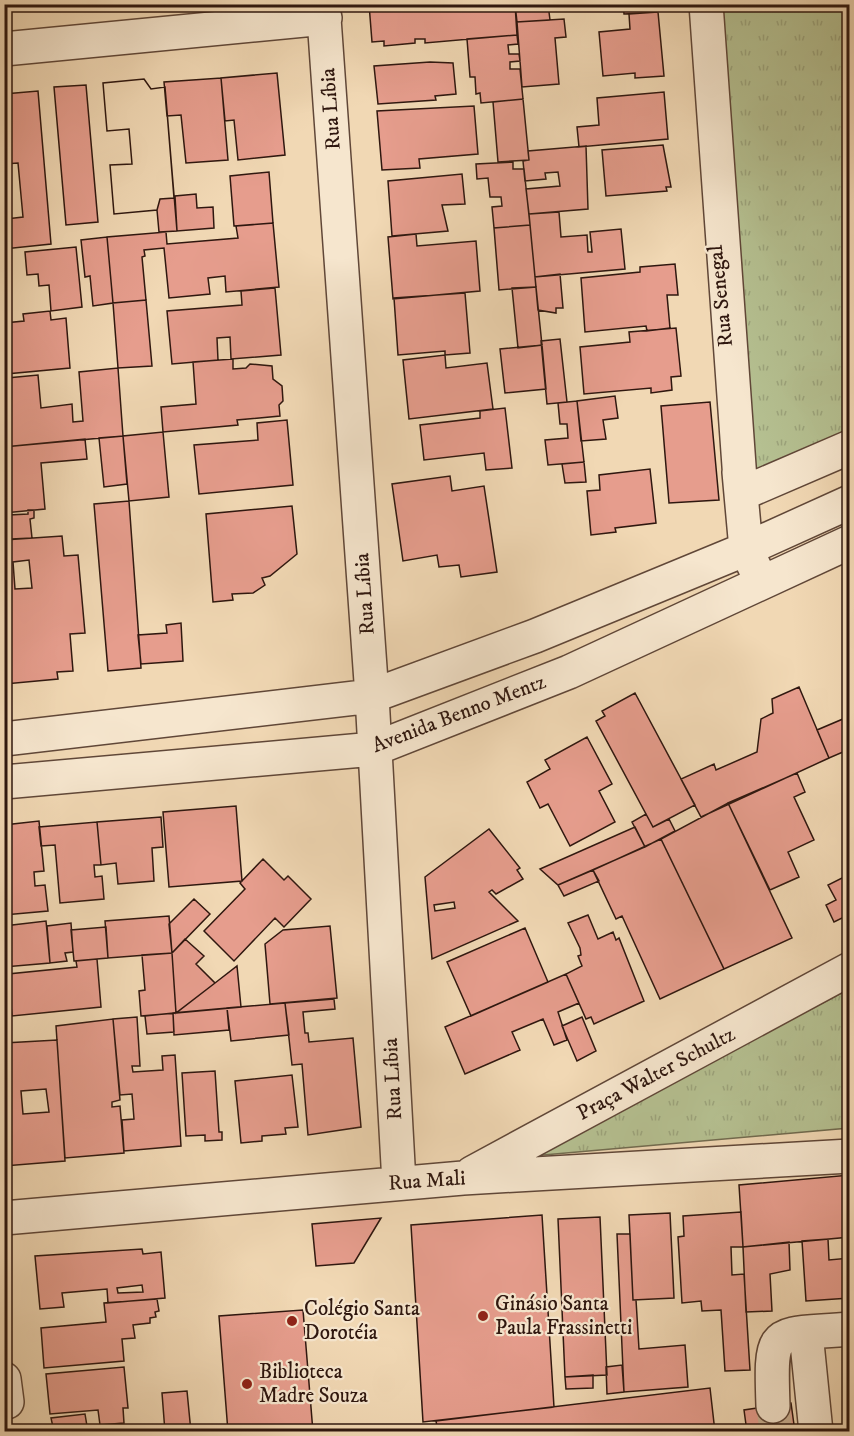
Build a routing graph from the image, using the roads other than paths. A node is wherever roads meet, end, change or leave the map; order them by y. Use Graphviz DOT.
graph roads {
  1 [pos="692,4"];
  2 [pos="706,4"];
  3 [pos="324,11"];
  4 [pos="4,49"];
  5 [pos="849,447"];
  6 [pos="849,502"];
  7 [pos="849,542"];
  8 [pos="746,549"];
  9 [pos="762,583"];
  10 [pos="372,696"];
  11 [pos="4,739"];
  12 [pos="374,749"];
  13 [pos="4,783"];
  14 [pos="849,969"];
  15 [pos="849,1156"];
  16 [pos="463,1178"];
  17 [pos="399,1183"];
  18 [pos="4,1218"];
  19 [pos="849,1329"];
  20 [pos="806,1333"];
  21 [pos="773,1406"];
  22 [pos="816,1431"];
  1 -- 8 [label="street, Rua Senegal"];
  2 -- 5 [label="street"];
  3 -- 4 [label="street"];
  3 -- 10 [label="street, Rua Líbia"];
  6 -- 8 [label="street"];
  7 -- 9 [label="street, Avenida Benno Mentz"];
  8 -- 9 [label="street, Rua Senegal"];
  8 -- 10 [label="street"];
  9 -- 12 [label="street, Avenida Benno Mentz"];
  10 -- 11 [label="street"];
  10 -- 12 [label="street, Rua Líbia"];
  12 -- 13 [label="street, Avenida Benno Mentz"];
  12 -- 17 [label="street, Rua Líbia"];
  14 -- 16 [label="street, Praça Walter Schultz"];
  15 -- 16 [label="street, Rua Mali"];
  16 -- 17 [label="street, Rua Mali"];
  17 -- 18 [label="street, Rua Mali"];
  19 -- 20 [label="street"];
  20 -- 21 [label="street"];
  20 -- 22 [label="street"];
}
